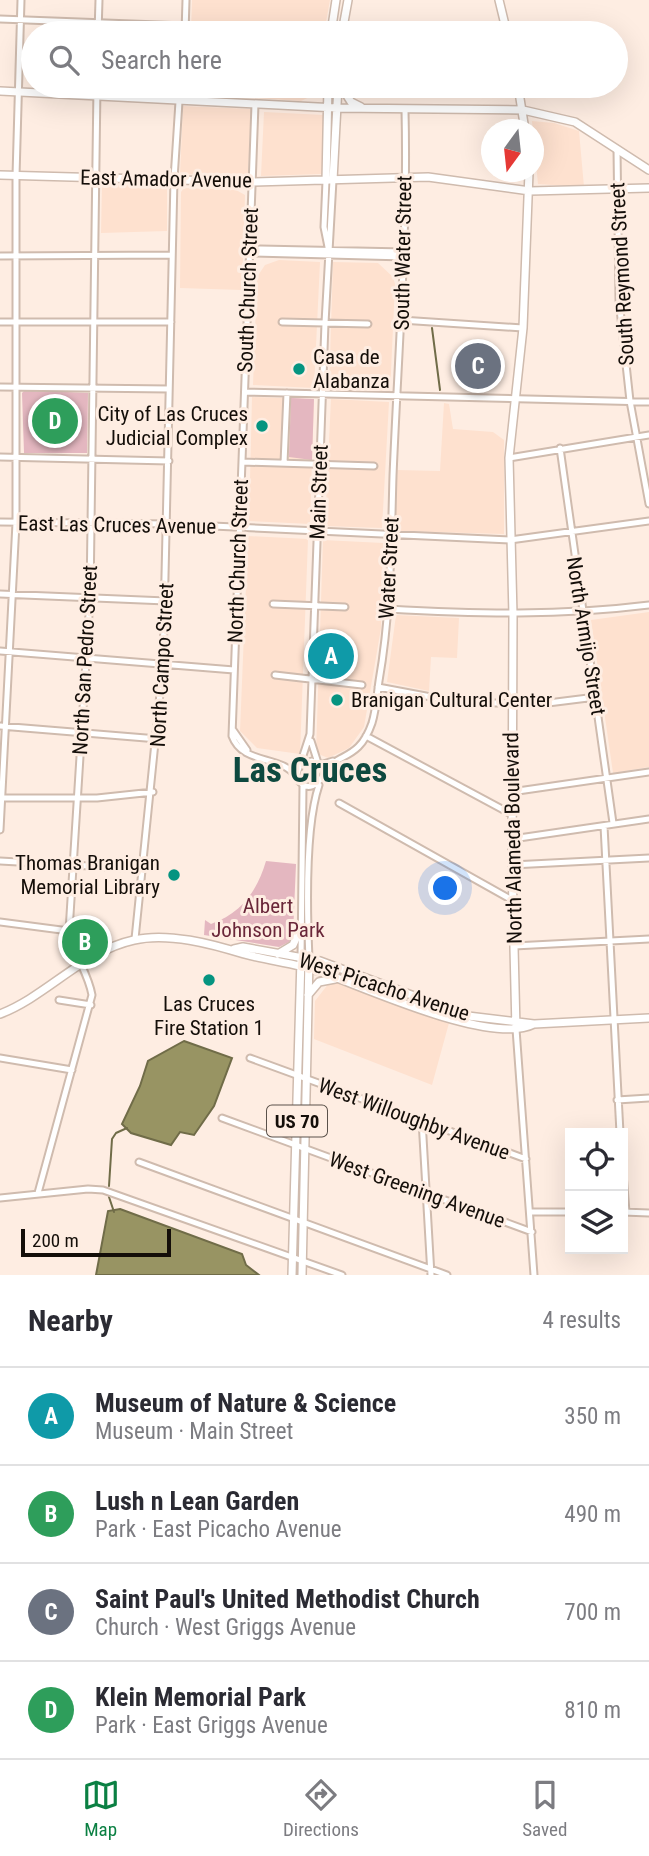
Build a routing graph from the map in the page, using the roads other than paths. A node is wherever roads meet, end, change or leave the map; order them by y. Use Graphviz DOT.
graph roads {
  1 [pos="21,0"];
  2 [pos="99,0"];
  3 [pos="186,0"];
  4 [pos="336,0"];
  5 [pos="348,0"];
  6 [pos="499,0"];
  7 [pos="333,13"];
  8 [pos="344,15"];
  9 [pos="0,19"];
  10 [pos="20,20"];
  11 [pos="46,21"];
  12 [pos="98,21"];
  13 [pos="185,21"];
  14 [pos="332,21"];
  15 [pos="343,21"];
  16 [pos="504,21"];
  17 [pos="0,91"];
  18 [pos="18,92"];
  19 [pos="21,92"];
  20 [pos="97,98"];
  21 [pos="170,98"];
  22 [pos="330,98"];
  23 [pos="336,98"];
  24 [pos="348,98"];
  25 [pos="520,98"];
  26 [pos="179,99"];
  27 [pos="255,104"];
  28 [pos="332,108"];
  29 [pos="365,108"];
  30 [pos="405,110"];
  31 [pos="523,110"];
  32 [pos="524,119"];
  33 [pos="617,147"];
  34 [pos="649,170"];
  35 [pos="0,175"];
  36 [pos="16,176"];
  37 [pos="95,177"];
  38 [pos="405,177"];
  39 [pos="174,180"];
  40 [pos="330,181"];
  41 [pos="251,182"];
  42 [pos="530,182"];
  43 [pos="649,188"];
  44 [pos="616,190"];
  45 [pos="530,191"];
  46 [pos="249,252"];
  47 [pos="328,253"];
  48 [pos="96,255"];
  49 [pos="172,255"];
  50 [pos="405,255"];
  51 [pos="0,256"];
  52 [pos="15,257"];
  53 [pos="401,320"];
  54 [pos="0,322"];
  55 [pos="15,322"];
  56 [pos="95,322"];
  57 [pos="171,322"];
  58 [pos="282,322"];
  59 [pos="325,323"];
  60 [pos="368,324"];
  61 [pos="523,328"];
  62 [pos="0,387"];
  63 [pos="15,388"];
  64 [pos="93,388"];
  65 [pos="169,389"];
  66 [pos="245,391"];
  67 [pos="287,393"];
  68 [pos="322,394"];
  69 [pos="398,397"];
  70 [pos="514,400"];
  71 [pos="630,401"];
  72 [pos="649,402"];
  73 [pos="649,435"];
  74 [pos="639,436"];
  75 [pos="560,448"];
  76 [pos="0,457"];
  77 [pos="16,457"];
  78 [pos="509,458"];
  79 [pos="92,460"];
  80 [pos="169,461"];
  81 [pos="242,462"];
  82 [pos="284,463"];
  83 [pos="320,464"];
  84 [pos="374,466"];
  85 [pos="649,504"];
  86 [pos="649,521"];
  87 [pos="0,522"];
  88 [pos="16,523"];
  89 [pos="91,524"];
  90 [pos="169,524"];
  91 [pos="240,528"];
  92 [pos="570,531"];
  93 [pos="317,533"];
  94 [pos="391,536"];
  95 [pos="510,540"];
  96 [pos="0,594"];
  97 [pos="13,594"];
  98 [pos="90,598"];
  99 [pos="166,601"];
  100 [pos="273,604"];
  101 [pos="315,606"];
  102 [pos="649,606"];
  103 [pos="345,607"];
  104 [pos="388,609"];
  105 [pos="583,614"];
  106 [pos="513,615"];
  107 [pos="0,651"];
  108 [pos="10,652"];
  109 [pos="85,657"];
  110 [pos="163,664"];
  111 [pos="234,670"];
  112 [pos="275,675"];
  113 [pos="312,678"];
  114 [pos="362,685"];
  115 [pos="378,687"];
  116 [pos="596,696"];
  117 [pos="512,703"];
  118 [pos="0,726"];
  119 [pos="8,726"];
  120 [pos="233,730"];
  121 [pos="81,733"];
  122 [pos="310,734"];
  123 [pos="366,736"];
  124 [pos="158,739"];
  125 [pos="301,764"];
  126 [pos="319,764"];
  127 [pos="649,772"];
  128 [pos="296,777"];
  129 [pos="608,779"];
  130 [pos="320,782"];
  131 [pos="303,786"];
  132 [pos="153,792"];
  133 [pos="511,792"];
  134 [pos="77,798"];
  135 [pos="2,800"];
  136 [pos="339,803"];
  137 [pos="511,814"];
  138 [pos="649,819"];
  139 [pos="613,823"];
  140 [pos="604,826"];
  141 [pos="0,830"];
  142 [pos="512,839"];
  143 [pos="649,858"];
  144 [pos="0,861"];
  145 [pos="605,861"];
  146 [pos="72,864"];
  147 [pos="512,865"];
  148 [pos="143,869"];
  149 [pos="512,900"];
  150 [pos="0,922"];
  151 [pos="301,927"];
  152 [pos="69,931"];
  153 [pos="135,939"];
  154 [pos="649,939"];
  155 [pos="609,941"];
  156 [pos="514,946"];
  157 [pos="233,949"];
  158 [pos="278,954"];
  159 [pos="305,963"];
  160 [pos="81,964"];
  161 [pos="342,980"];
  162 [pos="309,996"];
  163 [pos="59,1000"];
  164 [pos="91,1005"];
  165 [pos="0,1014"];
  166 [pos="649,1018"];
  167 [pos="613,1020"];
  168 [pos="516,1025"];
  169 [pos="0,1058"];
  170 [pos="250,1058"];
  171 [pos="72,1070"];
  172 [pos="302,1078"];
  173 [pos="649,1098"];
  174 [pos="617,1101"];
  175 [pos="222,1118"];
  176 [pos="422,1121"];
  177 [pos="620,1128"];
  178 [pos="301,1148"];
  179 [pos="526,1159"];
  180 [pos="139,1162"];
  181 [pos="38,1193"];
  182 [pos="426,1194"];
  183 [pos="0,1198"];
  184 [pos="531,1212"];
  185 [pos="565,1212"];
  186 [pos="628,1212"];
  187 [pos="649,1213"];
  188 [pos="294,1217"];
  189 [pos="304,1221"];
  190 [pos="531,1232"];
  191 [pos="292,1255"];
  192 [pos="303,1260"];
  193 [pos="431,1272"];
  194 [pos="292,1275"];
  195 [pos="302,1275"];
  196 [pos="342,1275"];
  197 [pos="447,1275"];
  198 [pos="534,1275"];
  1 -- 10 [label="street"];
  2 -- 12 [label="street"];
  3 -- 13 [label="street"];
  4 -- 7 [label="main road"];
  5 -- 8 [label="main road"];
  6 -- 16 [label="main road"];
  7 -- 8 [label="main road"];
  7 -- 14 [label="main road"];
  8 -- 15 [label="main road"];
  9 -- 10 [label="street"];
  10 -- 11 [label="street"];
  10 -- 18 [label="street"];
  17 -- 18 [label="main road"];
  18 -- 19 [label="main road"];
  18 -- 36 [label="street"];
  20 -- 37 [label="street, North San Pedro Street"];
  21 -- 26 [label="main road"];
  22 -- 28 [label="main road"];
  23 -- 28 [label="main road"];
  24 -- 29 [label="main road"];
  25 -- 31 [label="main road"];
  26 -- 27 [label="main road"];
  26 -- 39 [label="street, North Campo Street"];
  27 -- 28 [label="main road"];
  27 -- 41 [label="street, South Church Street"];
  28 -- 29 [label="main road"];
  28 -- 40 [label="main road"];
  29 -- 30 [label="main road"];
  30 -- 31 [label="main road"];
  30 -- 38 [label="street, South Water Street"];
  31 -- 32 [label="main road"];
  31 -- 33 [label="main road"];
  33 -- 34 [label="main road"];
  33 -- 44 [label="street, South Reymond Street"];
  35 -- 36 [label="main road, East Amador Avenue"];
  36 -- 37 [label="main road, East Amador Avenue"];
  36 -- 52 [label="street"];
  37 -- 39 [label="main road, East Amador Avenue"];
  37 -- 48 [label="street, North San Pedro Street"];
  38 -- 40 [label="main road, East Amador Avenue"];
  38 -- 45 [label="main road, East Amador Avenue"];
  38 -- 50 [label="street, South Water Street"];
  39 -- 41 [label="main road, East Amador Avenue"];
  39 -- 49 [label="street, North Campo Street"];
  40 -- 41 [label="main road, East Amador Avenue"];
  40 -- 47 [label="street, Main Street"];
  41 -- 46 [label="street, South Church Street"];
  42 -- 45 [label="main road, North Alameda Boulevard"];
  43 -- 44 [label="main road, East Amador Avenue"];
  44 -- 45 [label="main road, East Amador Avenue"];
  44 -- 71 [label="street, South Reymond Street"];
  45 -- 61 [label="main road, North Alameda Boulevard"];
  46 -- 47 [label="street"];
  46 -- 66 [label="street, South Church Street"];
  47 -- 50 [label="street"];
  47 -- 59 [label="street, Main Street"];
  48 -- 49 [label="street"];
  48 -- 52 [label="street"];
  48 -- 56 [label="street, North San Pedro Street"];
  49 -- 57 [label="street, North Campo Street"];
  50 -- 53 [label="street, South Water Street"];
  51 -- 52 [label="street"];
  52 -- 55 [label="street"];
  53 -- 61 [label="street"];
  53 -- 69 [label="street, South Water Street"];
  54 -- 55 [label="street"];
  55 -- 56 [label="street"];
  55 -- 63 [label="street"];
  56 -- 57 [label="street"];
  56 -- 64 [label="street, North San Pedro Street"];
  57 -- 65 [label="street, North Campo Street"];
  58 -- 59 [label="street"];
  59 -- 60 [label="street"];
  59 -- 68 [label="street, Main Street"];
  61 -- 70 [label="main road, North Alameda Boulevard"];
  62 -- 63 [label="street"];
  63 -- 64 [label="street"];
  63 -- 77 [label="street"];
  64 -- 65 [label="street"];
  64 -- 79 [label="street, North San Pedro Street"];
  65 -- 80 [label="street, North Campo Street"];
  66 -- 67 [label="street"];
  66 -- 81 [label="street, North Church Street"];
  67 -- 68 [label="street"];
  67 -- 82 [label="street"];
  68 -- 69 [label="street"];
  68 -- 83 [label="street, Main Street"];
  69 -- 70 [label="street"];
  69 -- 94 [label="street, Water Street"];
  70 -- 71 [label="street"];
  70 -- 78 [label="main road, North Alameda Boulevard"];
  71 -- 72 [label="street"];
  71 -- 74 [label="street, South Reymond Street"];
  73 -- 74 [label="street"];
  74 -- 75 [label="street"];
  74 -- 85 [label="street, South Reymond Street"];
  75 -- 78 [label="street"];
  75 -- 92 [label="street, North Armijo Street"];
  76 -- 77 [label="street"];
  77 -- 79 [label="street"];
  77 -- 88 [label="street"];
  78 -- 95 [label="main road, North Alameda Boulevard"];
  79 -- 80 [label="street"];
  79 -- 89 [label="street, North San Pedro Street"];
  80 -- 90 [label="street, North Campo Street"];
  81 -- 82 [label="street"];
  81 -- 91 [label="street, North Church Street"];
  82 -- 83 [label="street"];
  83 -- 84 [label="street"];
  83 -- 93 [label="street, Main Street"];
  86 -- 92 [label="street, East Las Cruces Avenue"];
  87 -- 88 [label="street, East Las Cruces Avenue"];
  88 -- 89 [label="street, East Las Cruces Avenue"];
  88 -- 97 [label="street"];
  89 -- 90 [label="street, East Las Cruces Avenue"];
  89 -- 98 [label="street, North San Pedro Street"];
  90 -- 91 [label="street, East Las Cruces Avenue"];
  90 -- 99 [label="street, North Campo Street"];
  91 -- 93 [label="street, East Las Cruces Avenue"];
  91 -- 111 [label="street, North Church Street"];
  92 -- 95 [label="street, East Las Cruces Avenue"];
  92 -- 105 [label="street, North Armijo Street"];
  93 -- 94 [label="street, East Las Cruces Avenue"];
  93 -- 101 [label="street, Main Street"];
  94 -- 95 [label="street, East Las Cruces Avenue"];
  94 -- 104 [label="street, Water Street"];
  95 -- 106 [label="main road, North Alameda Boulevard"];
  96 -- 97 [label="street"];
  97 -- 98 [label="street"];
  97 -- 108 [label="street"];
  98 -- 99 [label="street"];
  98 -- 109 [label="street, North San Pedro Street"];
  99 -- 110 [label="street, North Campo Street"];
  100 -- 101 [label="street"];
  101 -- 103 [label="street"];
  101 -- 113 [label="street, Main Street"];
  102 -- 105 [label="street"];
  104 -- 106 [label="street"];
  104 -- 115 [label="street, Water Street"];
  105 -- 106 [label="street"];
  105 -- 116 [label="street, North Armijo Street"];
  106 -- 117 [label="main road, North Alameda Boulevard"];
  107 -- 108 [label="street"];
  108 -- 109 [label="street"];
  108 -- 119 [label="street"];
  109 -- 110 [label="street"];
  109 -- 121 [label="street, North San Pedro Street"];
  110 -- 111 [label="street"];
  110 -- 124 [label="street, North Campo Street"];
  111 -- 120 [label="street, North Church Street"];
  112 -- 113 [label="street"];
  113 -- 114 [label="street"];
  113 -- 122 [label="street, Main Street"];
  115 -- 117 [label="street"];
  115 -- 123 [label="street, Water Street"];
  116 -- 117 [label="street"];
  116 -- 129 [label="street, North Armijo Street"];
  117 -- 133 [label="main road, North Alameda Boulevard"];
  118 -- 119 [label="street"];
  119 -- 121 [label="street"];
  119 -- 135 [label="street"];
  120 -- 125 [label="street"];
  120 -- 128 [label="street"];
  121 -- 124 [label="street"];
  121 -- 134 [label="street, North San Pedro Street"];
  122 -- 125 [label="street, Main Street"];
  122 -- 126 [label="street, Main Street"];
  123 -- 126 [label="street"];
  123 -- 130 [label="street"];
  123 -- 137 [label="street"];
  124 -- 132 [label="street, North Campo Street"];
  125 -- 126 [label="street"];
  125 -- 128 [label="street"];
  126 -- 130 [label="street"];
  127 -- 129 [label="street"];
  128 -- 131 [label="street"];
  129 -- 133 [label="street"];
  129 -- 139 [label="street, North Armijo Street"];
  130 -- 131 [label="street"];
  130 -- 159 [label="street"];
  131 -- 151 [label="street"];
  132 -- 134 [label="street"];
  132 -- 148 [label="street, North Campo Street"];
  133 -- 137 [label="main road, North Alameda Boulevard"];
  134 -- 135 [label="street"];
  134 -- 146 [label="street, North San Pedro Street"];
  135 -- 141 [label="street"];
  136 -- 149 [label="street"];
  137 -- 142 [label="main road, North Alameda Boulevard"];
  138 -- 139 [label="street"];
  139 -- 140 [label="street"];
  140 -- 142 [label="street"];
  140 -- 145 [label="street"];
  142 -- 147 [label="main road, North Alameda Boulevard"];
  143 -- 145 [label="street"];
  144 -- 146 [label="street"];
  145 -- 147 [label="street"];
  145 -- 155 [label="street"];
  146 -- 148 [label="street"];
  146 -- 152 [label="street, North San Pedro Street"];
  147 -- 149 [label="main road, North Alameda Boulevard"];
  148 -- 153 [label="street, North Campo Street"];
  149 -- 156 [label="main road, North Alameda Boulevard"];
  150 -- 152 [label="street"];
  151 -- 158 [label="main road"];
  151 -- 159 [label="street"];
  152 -- 160 [label="street"];
  153 -- 157 [label="main road"];
  153 -- 160 [label="main road"];
  154 -- 155 [label="street"];
  155 -- 156 [label="street"];
  155 -- 167 [label="street"];
  156 -- 168 [label="main road, North Alameda Boulevard"];
  157 -- 158 [label="main road, West Picacho Avenue"];
  157 -- 159 [label="main road"];
  158 -- 159 [label="main road, West Picacho Avenue"];
  159 -- 161 [label="main road, West Picacho Avenue"];
  159 -- 162 [label="main road"];
  159 -- 168 [label="main road, West Picacho Avenue"];
  159 -- 172 [label="main road, US 70"];
  160 -- 164 [label="street"];
  160 -- 165 [label="main road"];
  161 -- 162 [label="main road"];
  161 -- 168 [label="main road, West Picacho Avenue"];
  162 -- 172 [label="main road, US 70"];
  163 -- 164 [label="street"];
  164 -- 171 [label="street"];
  166 -- 167 [label="main road, West Picacho Avenue"];
  167 -- 168 [label="main road, West Picacho Avenue"];
  167 -- 174 [label="street"];
  168 -- 179 [label="street, North Alameda Boulevard"];
  169 -- 171 [label="street"];
  170 -- 172 [label="street, West Willoughby Avenue"];
  171 -- 181 [label="street"];
  172 -- 176 [label="street, West Willoughby Avenue"];
  172 -- 178 [label="main road, US 70"];
  173 -- 174 [label="street"];
  174 -- 177 [label="street"];
  175 -- 178 [label="street, West Greening Avenue"];
  176 -- 179 [label="street, West Willoughby Avenue"];
  176 -- 182 [label="street"];
  178 -- 182 [label="street, West Greening Avenue"];
  178 -- 188 [label="main road, US 70"];
  178 -- 189 [label="main road, US 70"];
  179 -- 184 [label="street, North Alameda Boulevard"];
  180 -- 188 [label="street"];
  181 -- 183 [label="street"];
  181 -- 191 [label="street"];
  182 -- 190 [label="street, West Greening Avenue"];
  182 -- 193 [label="street"];
  184 -- 185 [label="street"];
  184 -- 190 [label="street, North Alameda Boulevard"];
  186 -- 187 [label="street"];
  188 -- 189 [label="street"];
  188 -- 191 [label="main road, US 70"];
  189 -- 192 [label="main road, US 70"];
  189 -- 193 [label="street"];
  190 -- 198 [label="street, North Alameda Boulevard"];
  191 -- 192 [label="street"];
  191 -- 194 [label="main road, US 70"];
  192 -- 195 [label="main road, US 70"];
  192 -- 196 [label="street"];
  193 -- 197 [label="street"];
}
